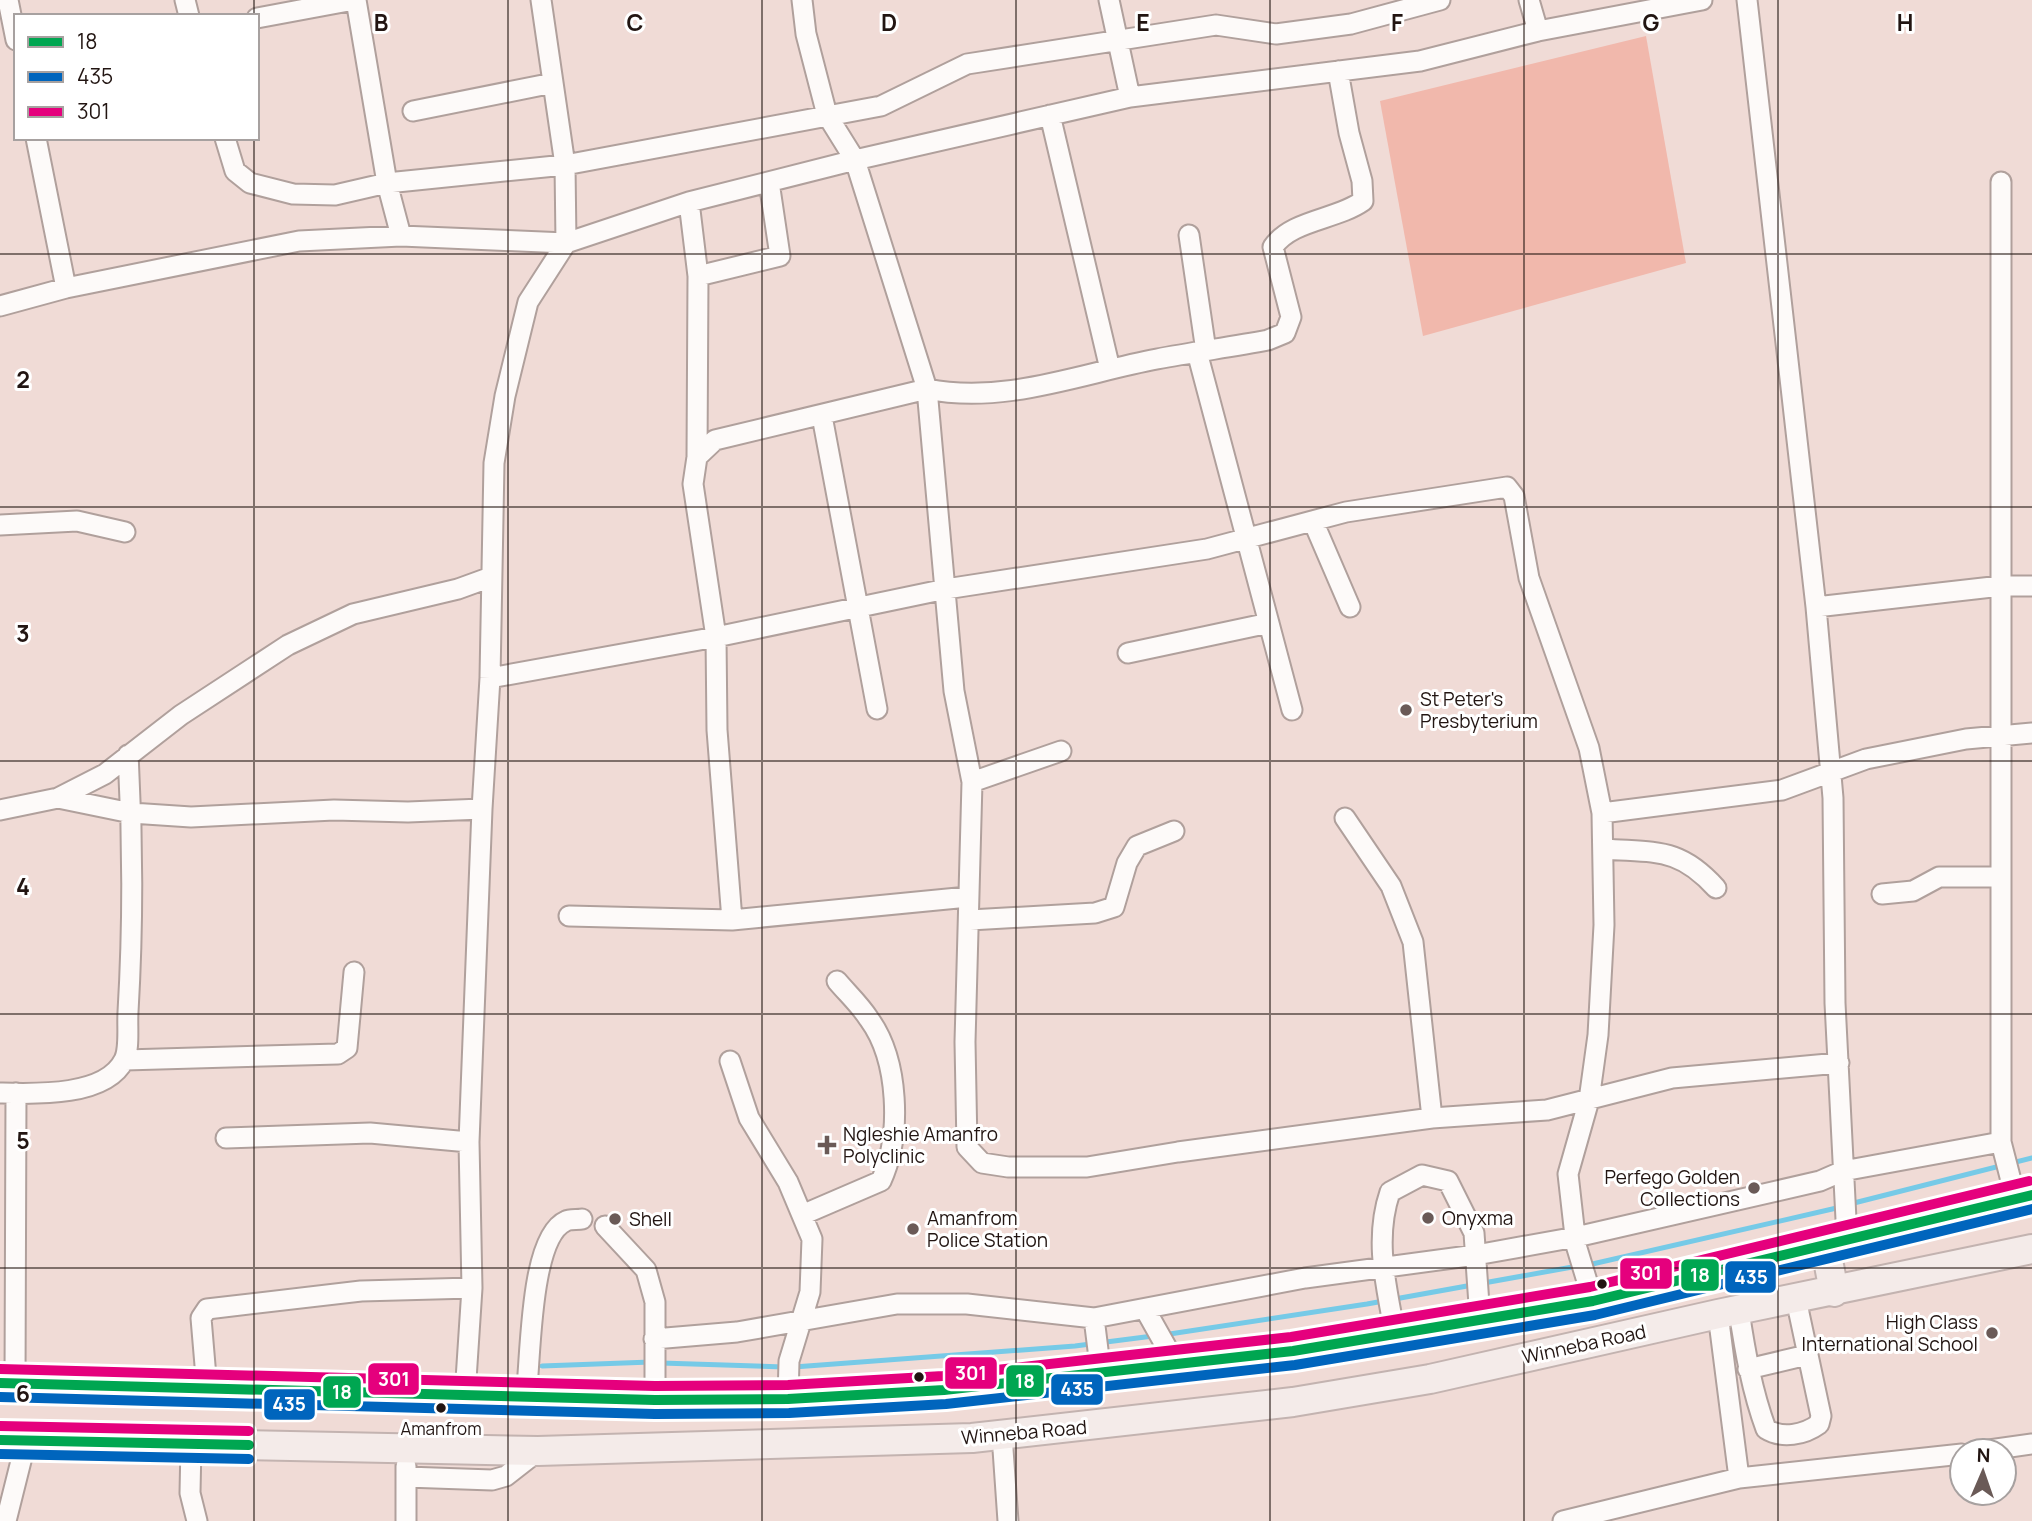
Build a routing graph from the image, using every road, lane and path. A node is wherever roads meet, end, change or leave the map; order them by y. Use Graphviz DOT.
graph roads {
  1 [pos="8,0"];
  2 [pos="355,0"];
  3 [pos="541,0"];
  4 [pos="802,0"];
  5 [pos="1109,0"];
  6 [pos="1440,0"];
  7 [pos="1529,0"];
  8 [pos="1702,0"];
  9 [pos="1747,0"];
  10 [pos="1675,3"];
  11 [pos="259,18"];
  12 [pos="14,30"];
  13 [pos="1538,31"];
  14 [pos="1116,41"];
  15 [pos="1338,71"];
  16 [pos="553,83"];
  17 [pos="1130,97"];
  18 [pos="413,111"];
  19 [pos="827,115"];
  20 [pos="1050,116"];
  21 [pos="36,140"];
  22 [pos="226,140"];
  23 [pos="855,160"];
  24 [pos="565,165"];
  25 [pos="769,182"];
  26 [pos="387,183"];
  27 [pos="2001,183"];
  28 [pos="689,202"];
  29 [pos="1189,235"];
  30 [pos="401,236"];
  31 [pos="566,243"];
  32 [pos="698,276"];
  33 [pos="66,288"];
  34 [pos="0,306"];
  35 [pos="1202,351"];
  36 [pos="1110,369"];
  37 [pos="927,389"];
  38 [pos="822,416"];
  39 [pos="697,457"];
  40 [pos="1313,522"];
  41 [pos="0,525"];
  42 [pos="125,532"];
  43 [pos="1246,540"];
  44 [pos="491,577"];
  45 [pos="2001,586"];
  46 [pos="2032,586"];
  47 [pos="946,589"];
  48 [pos="1350,607"];
  49 [pos="1816,607"];
  50 [pos="856,608"];
  51 [pos="1269,623"];
  52 [pos="716,637"];
  53 [pos="1128,653"];
  54 [pos="490,678"];
  55 [pos="877,709"];
  56 [pos="1292,710"];
  57 [pos="2032,733"];
  58 [pos="2000,734"];
  59 [pos="1061,751"];
  60 [pos="128,755"];
  61 [pos="1830,772"];
  62 [pos="972,782"];
  63 [pos="58,798"];
  64 [pos="482,809"];
  65 [pos="0,810"];
  66 [pos="131,813"];
  67 [pos="1602,813"];
  68 [pos="1345,818"];
  69 [pos="1174,831"];
  70 [pos="1605,849"];
  71 [pos="2000,877"];
  72 [pos="1716,888"];
  73 [pos="1882,894"];
  74 [pos="968,897"];
  75 [pos="569,916"];
  76 [pos="732,920"];
  77 [pos="970,920"];
  78 [pos="354,972"];
  79 [pos="837,981"];
  80 [pos="125,1060"];
  81 [pos="730,1061"];
  82 [pos="1839,1063"];
  83 [pos="8,1093"];
  84 [pos="1588,1100"];
  85 [pos="1433,1118"];
  86 [pos="226,1138"];
  87 [pos="469,1142"];
  88 [pos="2001,1142"];
  89 [pos="1843,1171"];
  90 [pos="2024,1198"];
  91 [pos="802,1214"];
  92 [pos="582,1219"];
  93 [pos="605,1226"];
  94 [pos="1576,1237"];
  95 [pos="1836,1241"];
  96 [pos="2032,1249"];
  97 [pos="1476,1255"];
  98 [pos="1382,1266"];
  99 [pos="472,1288"];
  100 [pos="1834,1292"];
  101 [pos="1796,1299"];
  102 [pos="1593,1301"];
  103 [pos="1145,1309"];
  104 [pos="1729,1312"];
  105 [pos="1094,1318"];
  106 [pos="1480,1319"];
  107 [pos="801,1321"];
  108 [pos="1395,1334"];
  109 [pos="654,1339"];
  110 [pos="1807,1355"];
  111 [pos="1177,1366"];
  112 [pos="1748,1369"];
  113 [pos="1101,1374"];
  114 [pos="7,1383"];
  115 [pos="207,1389"];
  116 [pos="466,1395"];
  117 [pos="526,1397"];
  118 [pos="788,1399"];
  119 [pos="655,1400"];
  120 [pos="1002,1435"];
  121 [pos="13,1440"];
  122 [pos="191,1444"];
  123 [pos="406,1449"];
  124 [pos="538,1451"];
  125 [pos="1948,1456"];
  126 [pos="406,1478"];
  127 [pos="1739,1478"];
  128 [pos="5,1509"];
  129 [pos="197,1521"];
  130 [pos="406,1521"];
  131 [pos="1008,1521"];
  132 [pos="1563,1521"];
  1 -- 12 [label="street"];
  2 -- 11 [label="street"];
  2 -- 26 [label="street"];
  3 -- 16 [label="street"];
  4 -- 19 [label="street"];
  5 -- 14 [label="street"];
  6 -- 14 [label="street"];
  7 -- 13 [label="street"];
  8 -- 10 [label="street"];
  9 -- 49 [label="street"];
  10 -- 13 [label="street"];
  13 -- 15 [label="street"];
  14 -- 17 [label="street"];
  14 -- 19 [label="street"];
  15 -- 17 [label="street"];
  15 -- 35 [label="street"];
  16 -- 18 [label="street"];
  16 -- 24 [label="street"];
  17 -- 20 [label="street"];
  19 -- 23 [label="street"];
  19 -- 24 [label="street"];
  20 -- 23 [label="street"];
  20 -- 36 [label="street"];
  21 -- 33 [label="street"];
  22 -- 26 [label="street"];
  23 -- 25 [label="street"];
  23 -- 37 [label="street"];
  24 -- 26 [label="street"];
  24 -- 31 [label="street"];
  25 -- 28 [label="street"];
  25 -- 32 [label="street"];
  26 -- 30 [label="street"];
  27 -- 45 [label="street"];
  28 -- 31 [label="street"];
  28 -- 32 [label="street"];
  29 -- 35 [label="street"];
  30 -- 31 [label="street"];
  30 -- 33 [label="street"];
  31 -- 44 [label="street"];
  32 -- 39 [label="street"];
  33 -- 34 [label="street"];
  35 -- 36 [label="street"];
  35 -- 43 [label="street"];
  36 -- 37 [label="street"];
  37 -- 38 [label="street"];
  37 -- 47 [label="street"];
  38 -- 39 [label="street"];
  38 -- 50 [label="street"];
  39 -- 52 [label="street"];
  40 -- 43 [label="street"];
  40 -- 48 [label="street"];
  40 -- 67 [label="street"];
  41 -- 42 [label="street"];
  43 -- 47 [label="street"];
  43 -- 51 [label="street"];
  44 -- 54 [label="street"];
  44 -- 60 [label="street"];
  45 -- 46 [label="street"];
  45 -- 49 [label="street"];
  45 -- 58 [label="street"];
  47 -- 50 [label="street"];
  47 -- 62 [label="street"];
  49 -- 61 [label="street"];
  50 -- 52 [label="street"];
  50 -- 55 [label="street"];
  51 -- 53 [label="street"];
  51 -- 56 [label="street"];
  52 -- 54 [label="street"];
  52 -- 76 [label="street"];
  54 -- 64 [label="street"];
  57 -- 58 [label="street"];
  58 -- 61 [label="street"];
  58 -- 71 [label="street"];
  59 -- 62 [label="street"];
  60 -- 63 [label="street"];
  60 -- 66 [label="street"];
  61 -- 67 [label="street"];
  61 -- 82 [label="street"];
  62 -- 74 [label="street"];
  63 -- 65 [label="street"];
  63 -- 66 [label="street"];
  64 -- 66 [label="street"];
  64 -- 87 [label="street"];
  66 -- 80 [label="street"];
  67 -- 70 [label="street"];
  68 -- 85 [label="street"];
  69 -- 77 [label="street"];
  70 -- 72 [label="street"];
  70 -- 84 [label="street"];
  71 -- 73 [label="street"];
  71 -- 88 [label="street"];
  74 -- 76 [label="street"];
  74 -- 77 [label="street"];
  75 -- 76 [label="street"];
  77 -- 85 [label="street"];
  78 -- 80 [label="street"];
  79 -- 91 [label="street"];
  80 -- 83 [label="street"];
  81 -- 91 [label="street"];
  82 -- 84 [label="street"];
  82 -- 89 [label="street"];
  83 -- 114 [label="street"];
  84 -- 85 [label="street"];
  84 -- 94 [label="street"];
  86 -- 87 [label="street"];
  87 -- 99 [label="street"];
  88 -- 89 [label="street"];
  88 -- 90 [label="street"];
  89 -- 94 [label="street"];
  89 -- 95 [label="street"];
  90 -- 95 [label="highway"];
  91 -- 107 [label="street"];
  92 -- 117 [label="street"];
  93 -- 109 [label="street"];
  94 -- 97 [label="street"];
  94 -- 102 [label="street"];
  95 -- 100 [label="highway"];
  95 -- 102 [label="highway"];
  96 -- 100 [label="highway, Winneba Road"];
  97 -- 98 [label="street"];
  97 -- 98 [label="street"];
  97 -- 106 [label="street"];
  98 -- 103 [label="street"];
  98 -- 108 [label="street"];
  99 -- 115 [label="street"];
  99 -- 116 [label="street"];
  100 -- 101 [label="highway, Winneba Road"];
  101 -- 104 [label="highway, Winneba Road"];
  101 -- 110 [label="street"];
  102 -- 106 [label="highway"];
  103 -- 105 [label="street"];
  103 -- 111 [label="street"];
  104 -- 112 [label="street"];
  104 -- 120 [label="highway, Winneba Road"];
  104 -- 127 [label="street"];
  105 -- 107 [label="street"];
  105 -- 113 [label="street"];
  106 -- 108 [label="highway"];
  107 -- 109 [label="street"];
  107 -- 118 [label="street"];
  108 -- 111 [label="highway"];
  109 -- 119 [label="street"];
  110 -- 112 [label="street"];
  110 -- 112 [label="street"];
  111 -- 113 [label="highway"];
  113 -- 118 [label="highway"];
  114 -- 115 [label="highway"];
  115 -- 116 [label="highway"];
  116 -- 117 [label="highway"];
  117 -- 119 [label="highway"];
  118 -- 119 [label="highway"];
  120 -- 124 [label="highway, Winneba Road"];
  120 -- 131 [label="street"];
  121 -- 122 [label="highway, Winneba Road"];
  121 -- 128 [label="street"];
  122 -- 123 [label="highway, Winneba Road"];
  122 -- 129 [label="street"];
  123 -- 124 [label="highway, Winneba Road"];
  123 -- 126 [label="street"];
  124 -- 126 [label="street"];
  125 -- 127 [label="street"];
  126 -- 130 [label="street"];
  127 -- 132 [label="street"];
}
